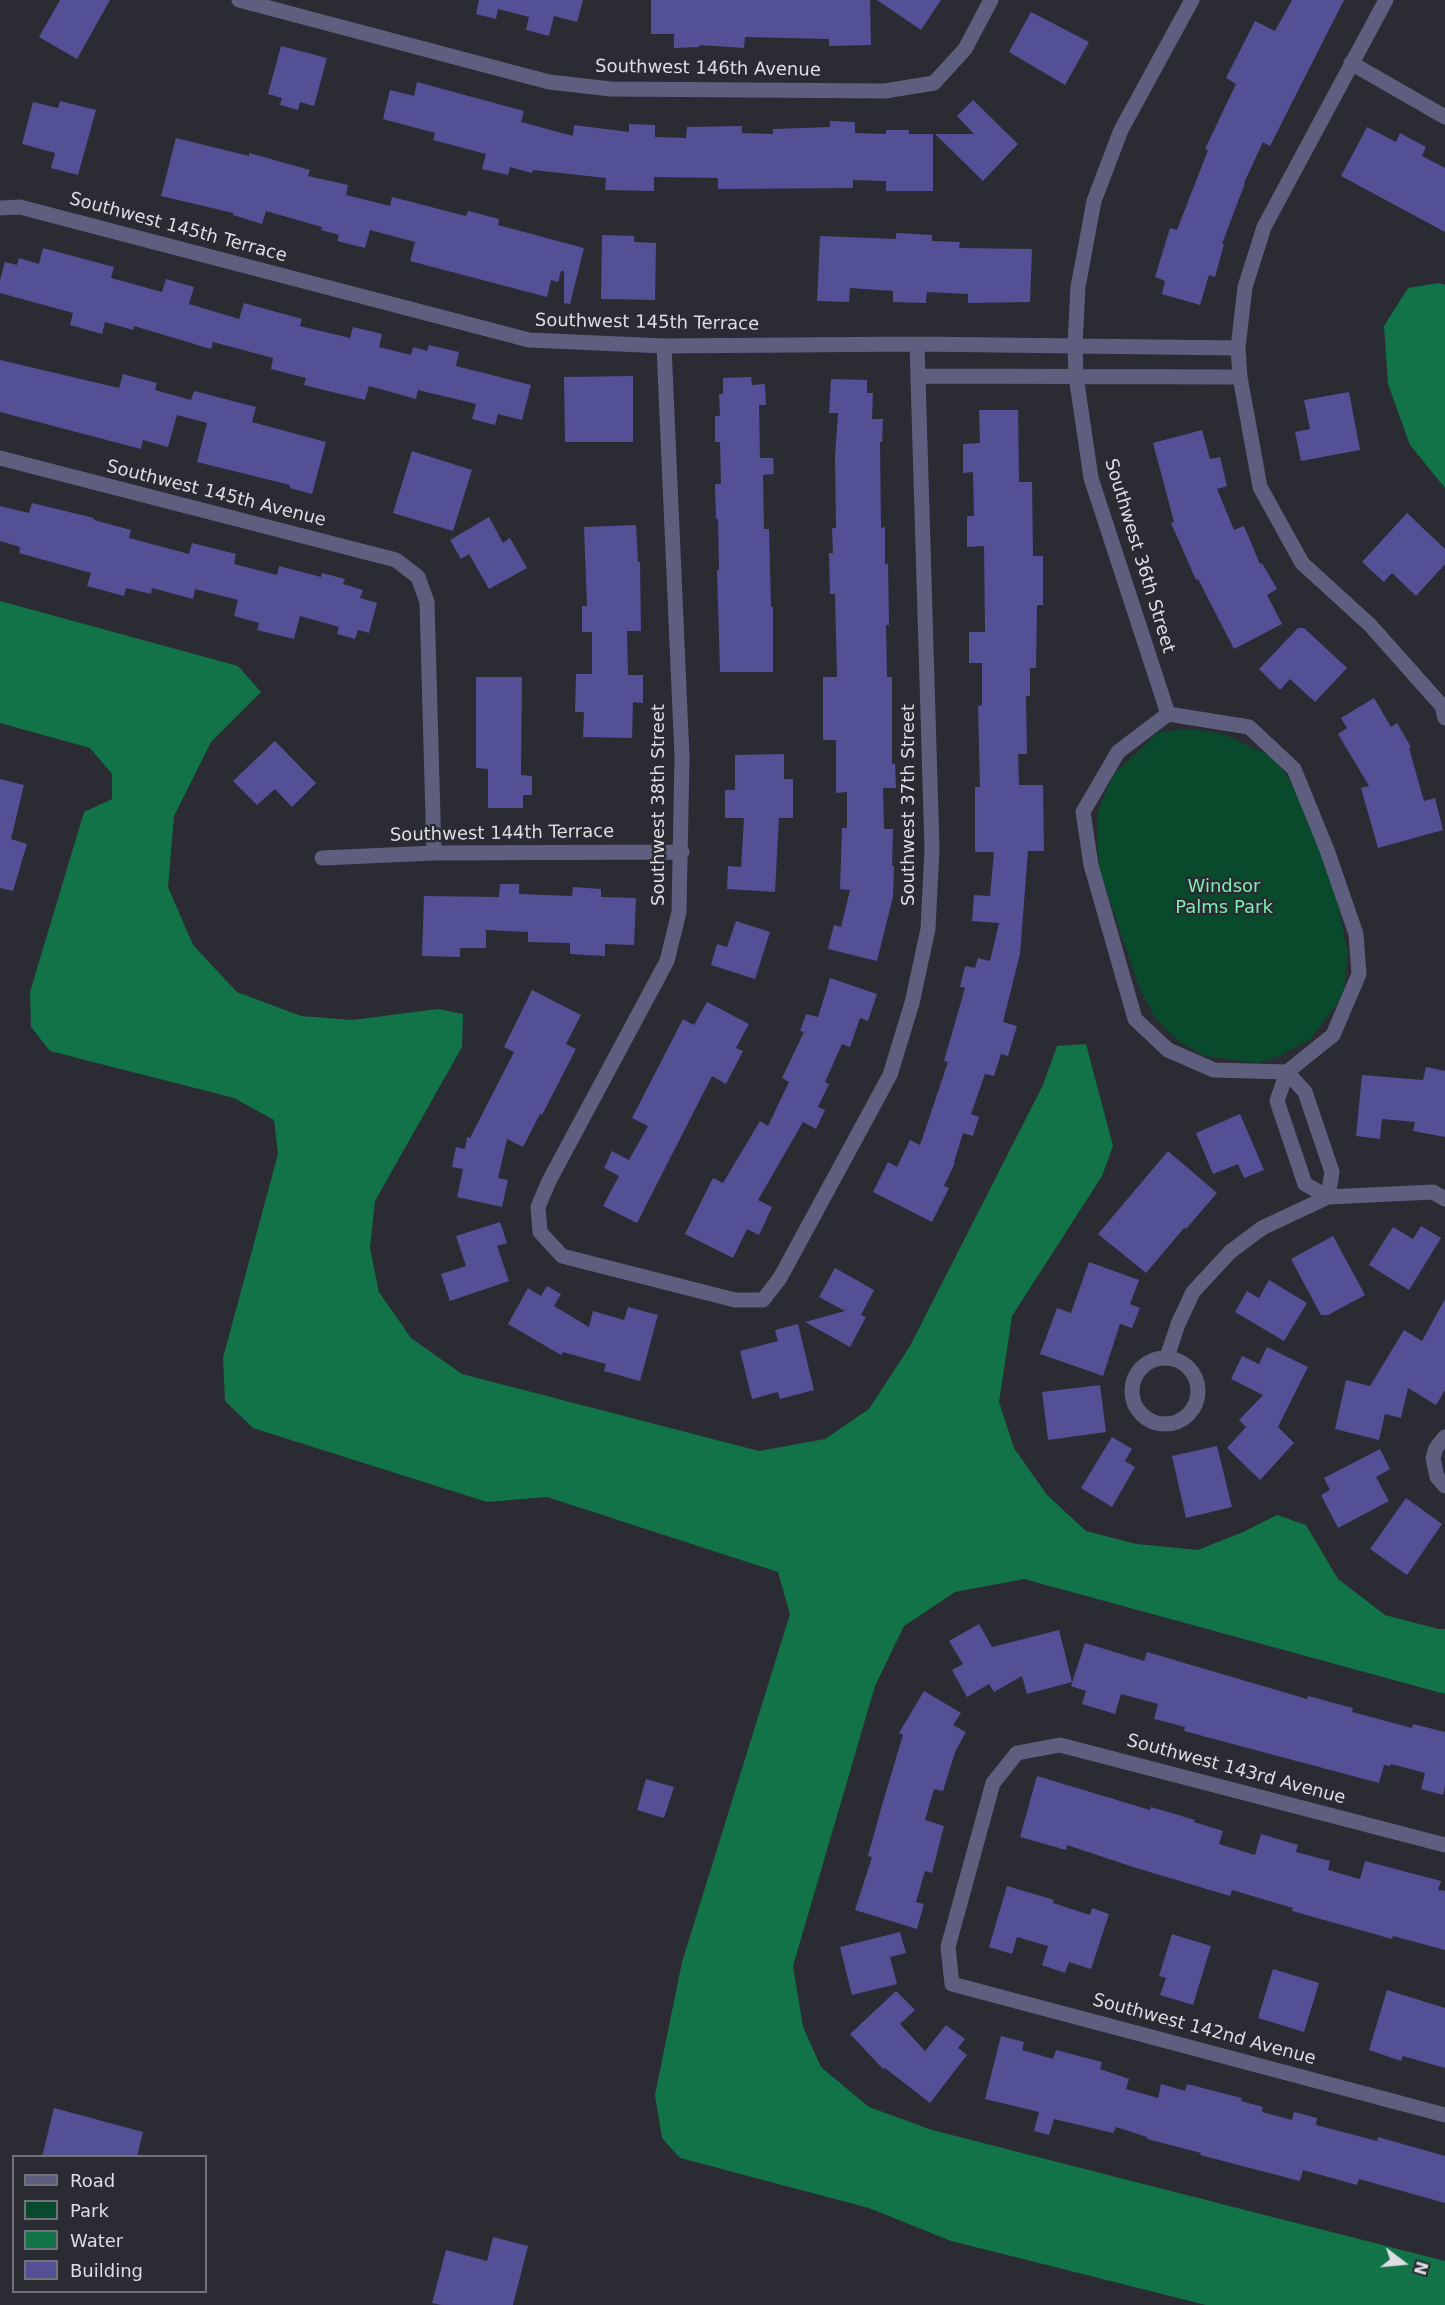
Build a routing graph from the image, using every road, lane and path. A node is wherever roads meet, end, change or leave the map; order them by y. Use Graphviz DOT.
graph roads {
  1 [pos="239,0"];
  2 [pos="991,0"];
  3 [pos="1192,0"];
  4 [pos="1386,0"];
  5 [pos="1351,63"];
  6 [pos="1445,117"];
  7 [pos="0,208"];
  8 [pos="917,344"];
  9 [pos="1075,345"];
  10 [pos="664,346"];
  11 [pos="1238,348"];
  12 [pos="918,376"];
  13 [pos="1076,376"];
  14 [pos="1240,377"];
  15 [pos="0,458"];
  16 [pos="1168,714"];
  17 [pos="1445,718"];
  18 [pos="682,852"];
  19 [pos="434,853"];
  20 [pos="322,858"];
  21 [pos="1287,1072"];
  22 [pos="1328,1197"];
  23 [pos="1445,1199"];
  24 [pos="540,1232"];
  25 [pos="1167,1357"];
  26 [pos="1445,1437"];
  27 [pos="1445,1486"];
  28 [pos="1445,1845"];
  29 [pos="952,1984"];
  30 [pos="1445,2115"];
  1 -- 2 [label="street, Southwest 146th Avenue"];
  3 -- 9 [label="street, Southwest 36th Street"];
  4 -- 5 [label="street"];
  5 -- 6 [label="street"];
  5 -- 11 [label="street"];
  7 -- 10 [label="street, Southwest 145th Terrace"];
  8 -- 9 [label="street, Southwest 145th Terrace"];
  8 -- 10 [label="street, Southwest 145th Terrace"];
  8 -- 12 [label="street, Southwest 37th Street"];
  9 -- 11 [label="street, Southwest 145th Terrace"];
  9 -- 13 [label="street, Southwest 36th Street"];
  10 -- 18 [label="street, Southwest 38th Street"];
  11 -- 14 [label="street"];
  12 -- 13 [label="street"];
  12 -- 24 [label="street, Southwest 37th Street"];
  13 -- 14 [label="street"];
  13 -- 16 [label="street, Southwest 36th Street"];
  14 -- 17 [label="street"];
  15 -- 19 [label="street, Southwest 145th Avenue"];
  16 -- 21 [label="street"];
  16 -- 21 [label="street"];
  18 -- 19 [label="street, Southwest 144th Terrace"];
  18 -- 24 [label="street, Southwest 38th Street"];
  19 -- 20 [label="street, Southwest 144th Terrace"];
  21 -- 22 [label="street"];
  21 -- 22 [label="street"];
  22 -- 23 [label="street"];
  22 -- 25 [label="street"];
  25 -- 25 [label="street"];
  26 -- 27 [label="street"];
  28 -- 29 [label="street, Southwest 143rd Avenue"];
  29 -- 30 [label="street, Southwest 142nd Avenue"];
}
